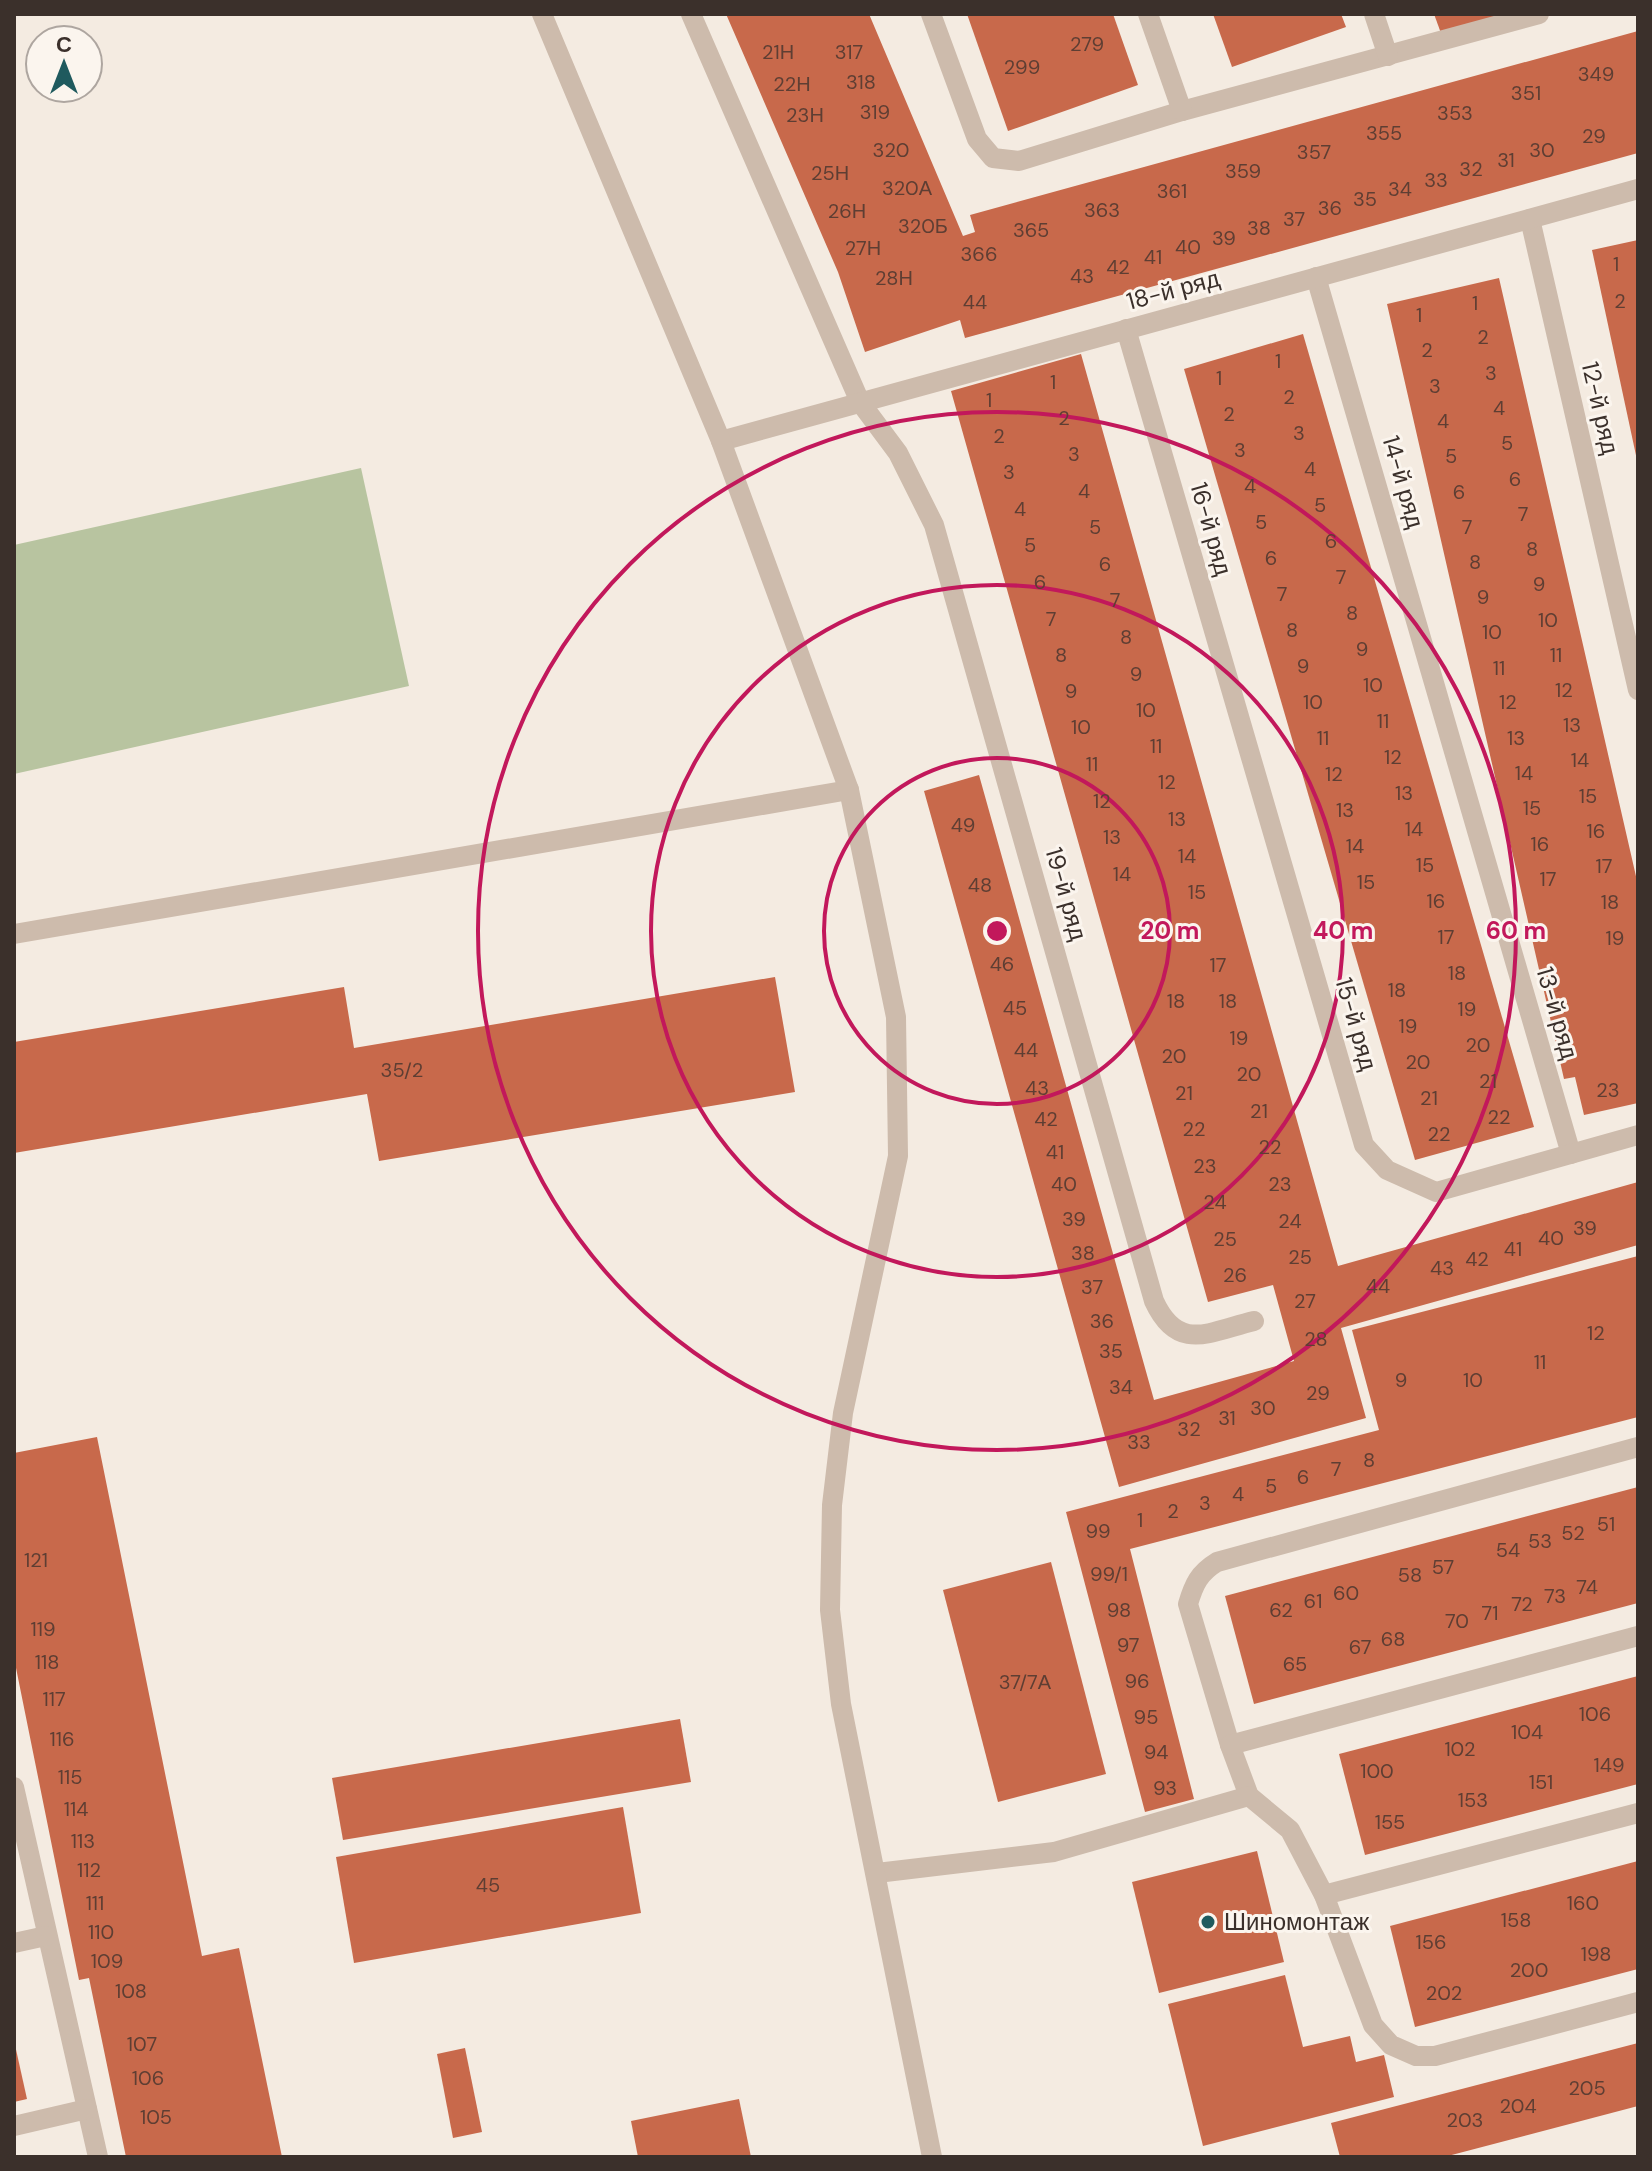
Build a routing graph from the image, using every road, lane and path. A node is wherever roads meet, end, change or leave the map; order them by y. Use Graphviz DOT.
graph roads {
  1 [pos="542,14"];
  2 [pos="691,14"];
  3 [pos="931,14"];
  4 [pos="1148,14"];
  5 [pos="1374,14"];
  6 [pos="1539,14"];
  7 [pos="1388,56"];
  8 [pos="1182,111"];
  9 [pos="1638,189"];
  10 [pos="1530,219"];
  11 [pos="1316,277"];
  12 [pos="1126,329"];
  13 [pos="860,402"];
  14 [pos="721,441"];
  15 [pos="1638,690"];
  16 [pos="1440,702"];
  17 [pos="1246,742"];
  18 [pos="849,790"];
  19 [pos="14,934"];
  20 [pos="1638,1135"];
  21 [pos="1571,1154"];
  22 [pos="1254,1321"];
  23 [pos="1638,1447"];
  24 [pos="1638,1636"];
  25 [pos="1230,1745"];
  26 [pos="14,1787"];
  27 [pos="1249,1796"];
  28 [pos="1638,1813"];
  29 [pos="877,1873"];
  30 [pos="1324,1895"];
  31 [pos="46,1936"];
  32 [pos="14,1943"];
  33 [pos="1638,2002"];
  34 [pos="87,2109"];
  35 [pos="14,2126"];
  36 [pos="98,2157"];
  37 [pos="932,2157"];
  1 -- 14 [label="street"];
  2 -- 13 [label="street"];
  3 -- 8 [label="street"];
  4 -- 8 [label="street"];
  5 -- 7 [label="street"];
  6 -- 7 [label="street"];
  7 -- 8 [label="street"];
  9 -- 10 [label="street, 18-й ряд"];
  10 -- 11 [label="street, 18-й ряд"];
  10 -- 15 [label="street, 12-й ряд"];
  11 -- 12 [label="street, 18-й ряд"];
  11 -- 16 [label="street, 14-й ряд"];
  12 -- 13 [label="street, 18-й ряд"];
  12 -- 17 [label="street, 16-й ряд"];
  13 -- 14 [label="street, 18-й ряд"];
  13 -- 22 [label="street, 19-й ряд"];
  14 -- 18 [label="street"];
  16 -- 21 [label="street, 13-й ряд"];
  17 -- 21 [label="street, 15-й ряд"];
  18 -- 19 [label="street"];
  18 -- 29 [label="street"];
  20 -- 21 [label="street"];
  23 -- 25 [label="street"];
  24 -- 25 [label="street"];
  25 -- 27 [label="street"];
  26 -- 31 [label="street"];
  27 -- 29 [label="street"];
  27 -- 30 [label="street"];
  28 -- 30 [label="street"];
  29 -- 37 [label="street"];
  30 -- 33 [label="street"];
  31 -- 32 [label="street"];
  31 -- 34 [label="street"];
  34 -- 35 [label="street"];
  34 -- 36 [label="street"];
}
